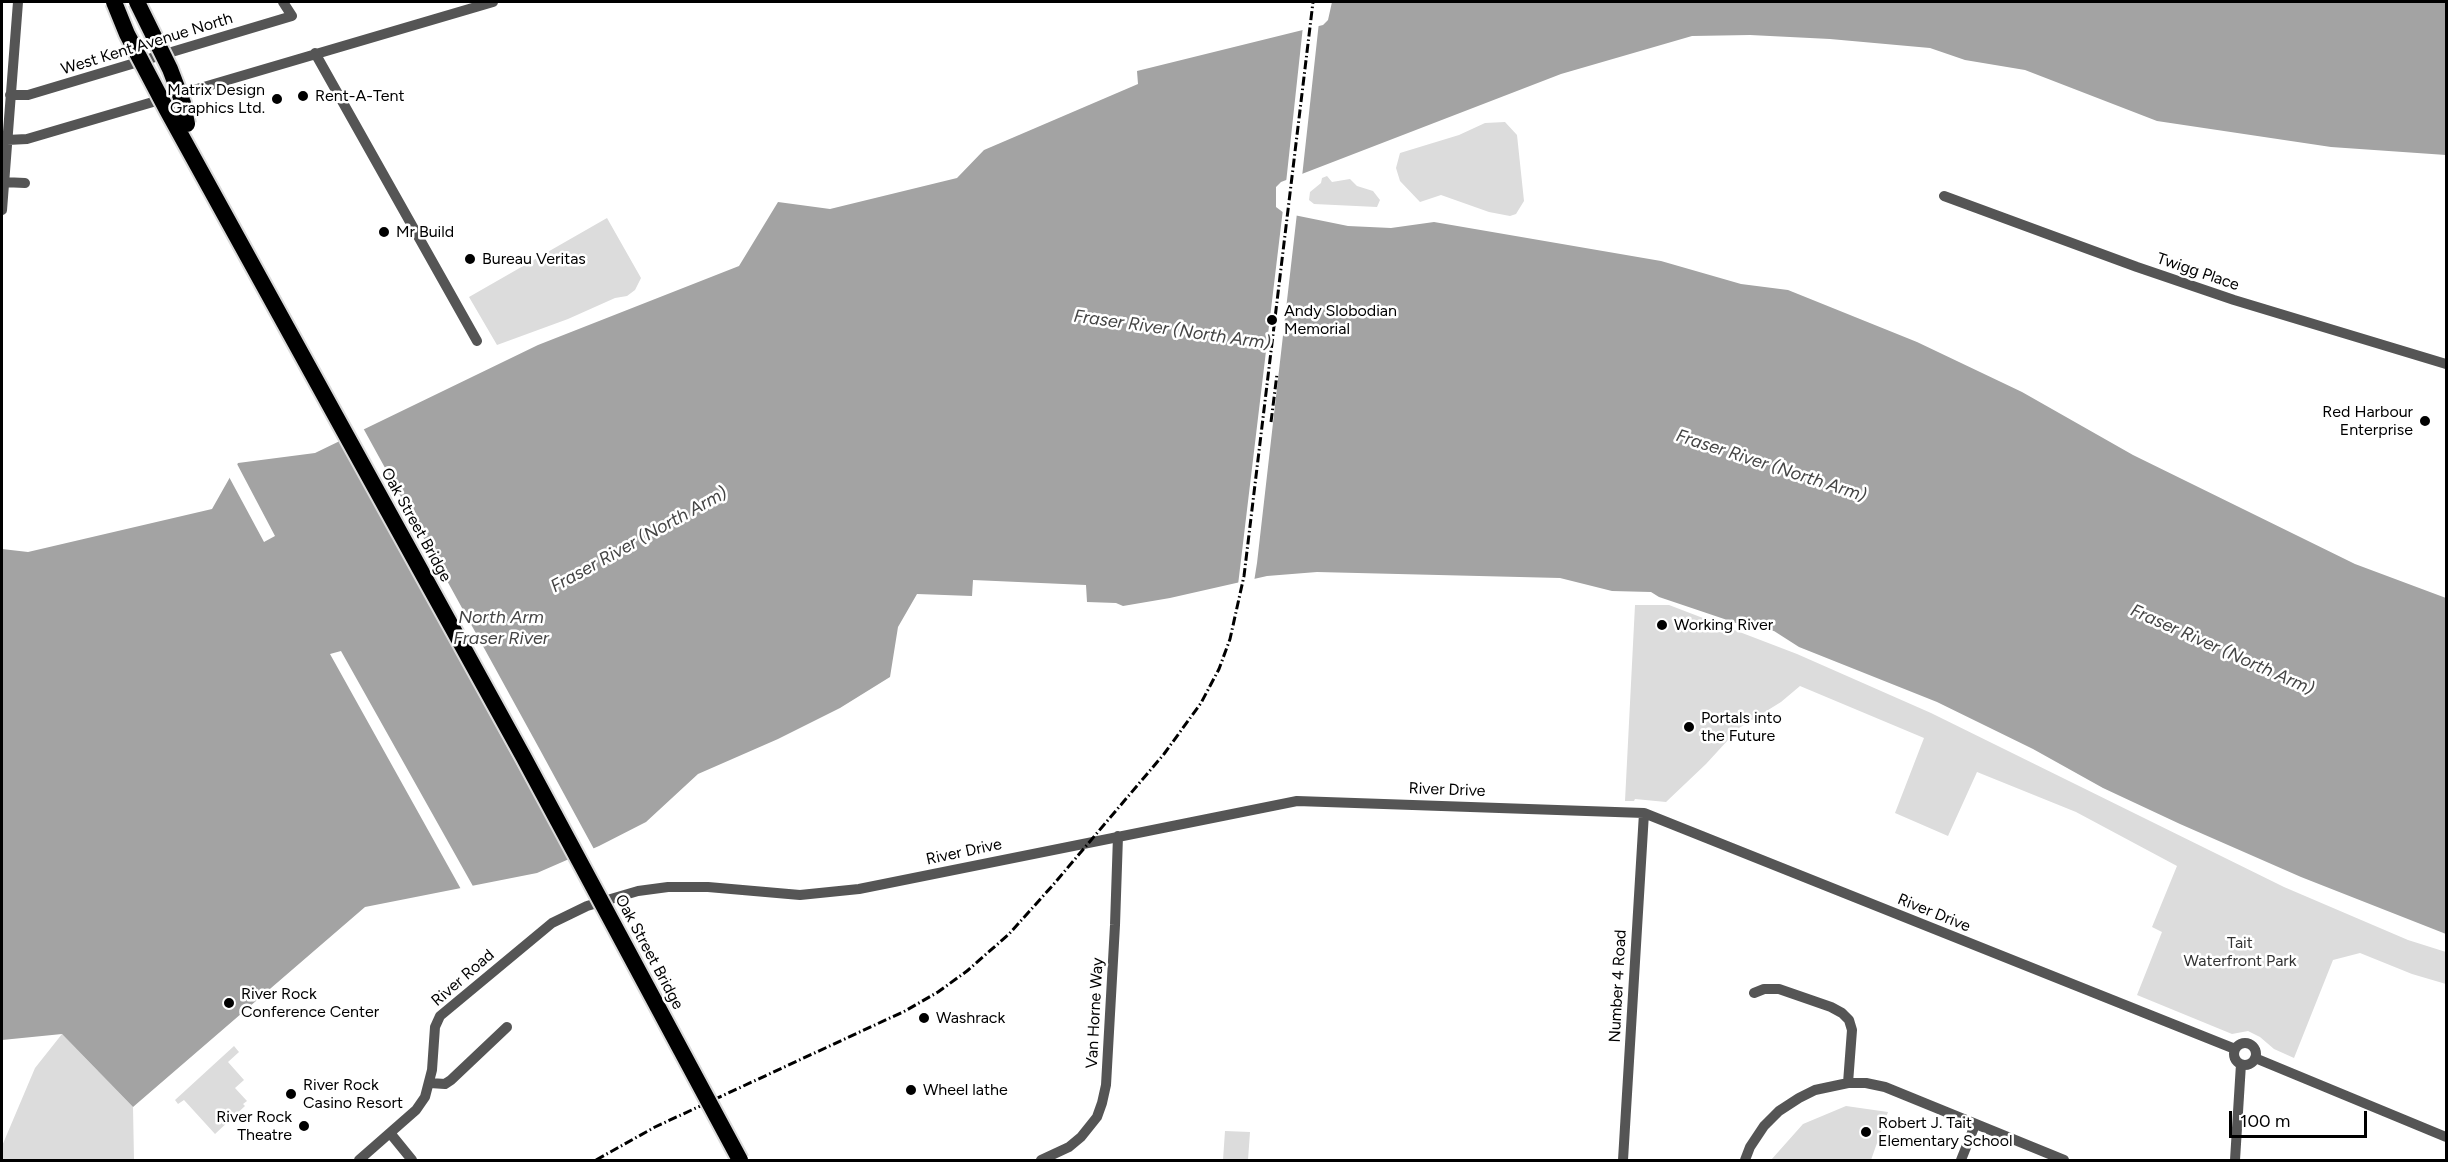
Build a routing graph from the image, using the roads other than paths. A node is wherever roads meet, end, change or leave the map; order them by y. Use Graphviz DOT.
graph roads {
  1 [pos="18,2"];
  2 [pos="114,2"];
  3 [pos="125,2"];
  4 [pos="137,2"];
  5 [pos="283,2"];
  6 [pos="494,2"];
  7 [pos="315,53"];
  8 [pos="10,95"];
  9 [pos="187,124"];
  10 [pos="7,140"];
  11 [pos="3,182"];
  12 [pos="25,183"];
  13 [pos="1944,196"];
  14 [pos="2,210"];
  15 [pos="477,341"];
  16 [pos="2446,364"];
  17 [pos="1644,813"];
  18 [pos="1118,836"];
  19 [pos="624,894"];
  20 [pos="1754,993"];
  21 [pos="507,1027"];
  22 [pos="2235,1049"];
  23 [pos="2255,1058"];
  24 [pos="2241,1064"];
  25 [pos="430,1083"];
  26 [pos="1848,1083"];
  27 [pos="1975,1125"];
  28 [pos="390,1133"];
  29 [pos="2446,1137"];
  30 [pos="359,1161"];
  31 [pos="412,1161"];
  32 [pos="740,1161"];
  33 [pos="752,1161"];
  34 [pos="1041,1161"];
  35 [pos="1623,1161"];
  36 [pos="1745,1161"];
  37 [pos="1961,1161"];
  38 [pos="2064,1161"];
  39 [pos="2235,1161"];
  1 -- 8 [label="street"];
  2 -- 32 [label="highway, Oak Street Bridge, bridge"];
  3 -- 9 [label="highway, Oak Street Bridge, bridge"];
  4 -- 9 [label="highway, bridge"];
  5 -- 8 [label="street, West Kent Avenue North"];
  6 -- 7 [label="street"];
  7 -- 10 [label="street"];
  7 -- 15 [label="street"];
  8 -- 10 [label="street"];
  9 -- 33 [label="highway, Oak Street Bridge"];
  10 -- 11 [label="street"];
  11 -- 12 [label="street"];
  11 -- 14 [label="street"];
  13 -- 16 [label="street, Twigg Place"];
  17 -- 18 [label="street, River Drive"];
  17 -- 22 [label="street, River Drive"];
  17 -- 35 [label="street, Number 4 Road"];
  18 -- 19 [label="street, River Drive"];
  18 -- 34 [label="street, Van Horne Way"];
  19 -- 25 [label="street, River Road"];
  20 -- 26 [label="street"];
  21 -- 25 [label="street"];
  22 -- 23 [label="street"];
  22 -- 24 [label="street"];
  23 -- 24 [label="street"];
  23 -- 29 [label="street"];
  24 -- 39 [label="street"];
  25 -- 28 [label="street, River Road"];
  26 -- 27 [label="street"];
  26 -- 36 [label="street"];
  27 -- 37 [label="street"];
  27 -- 38 [label="street"];
  28 -- 30 [label="street, River Road"];
  28 -- 31 [label="street"];
}
